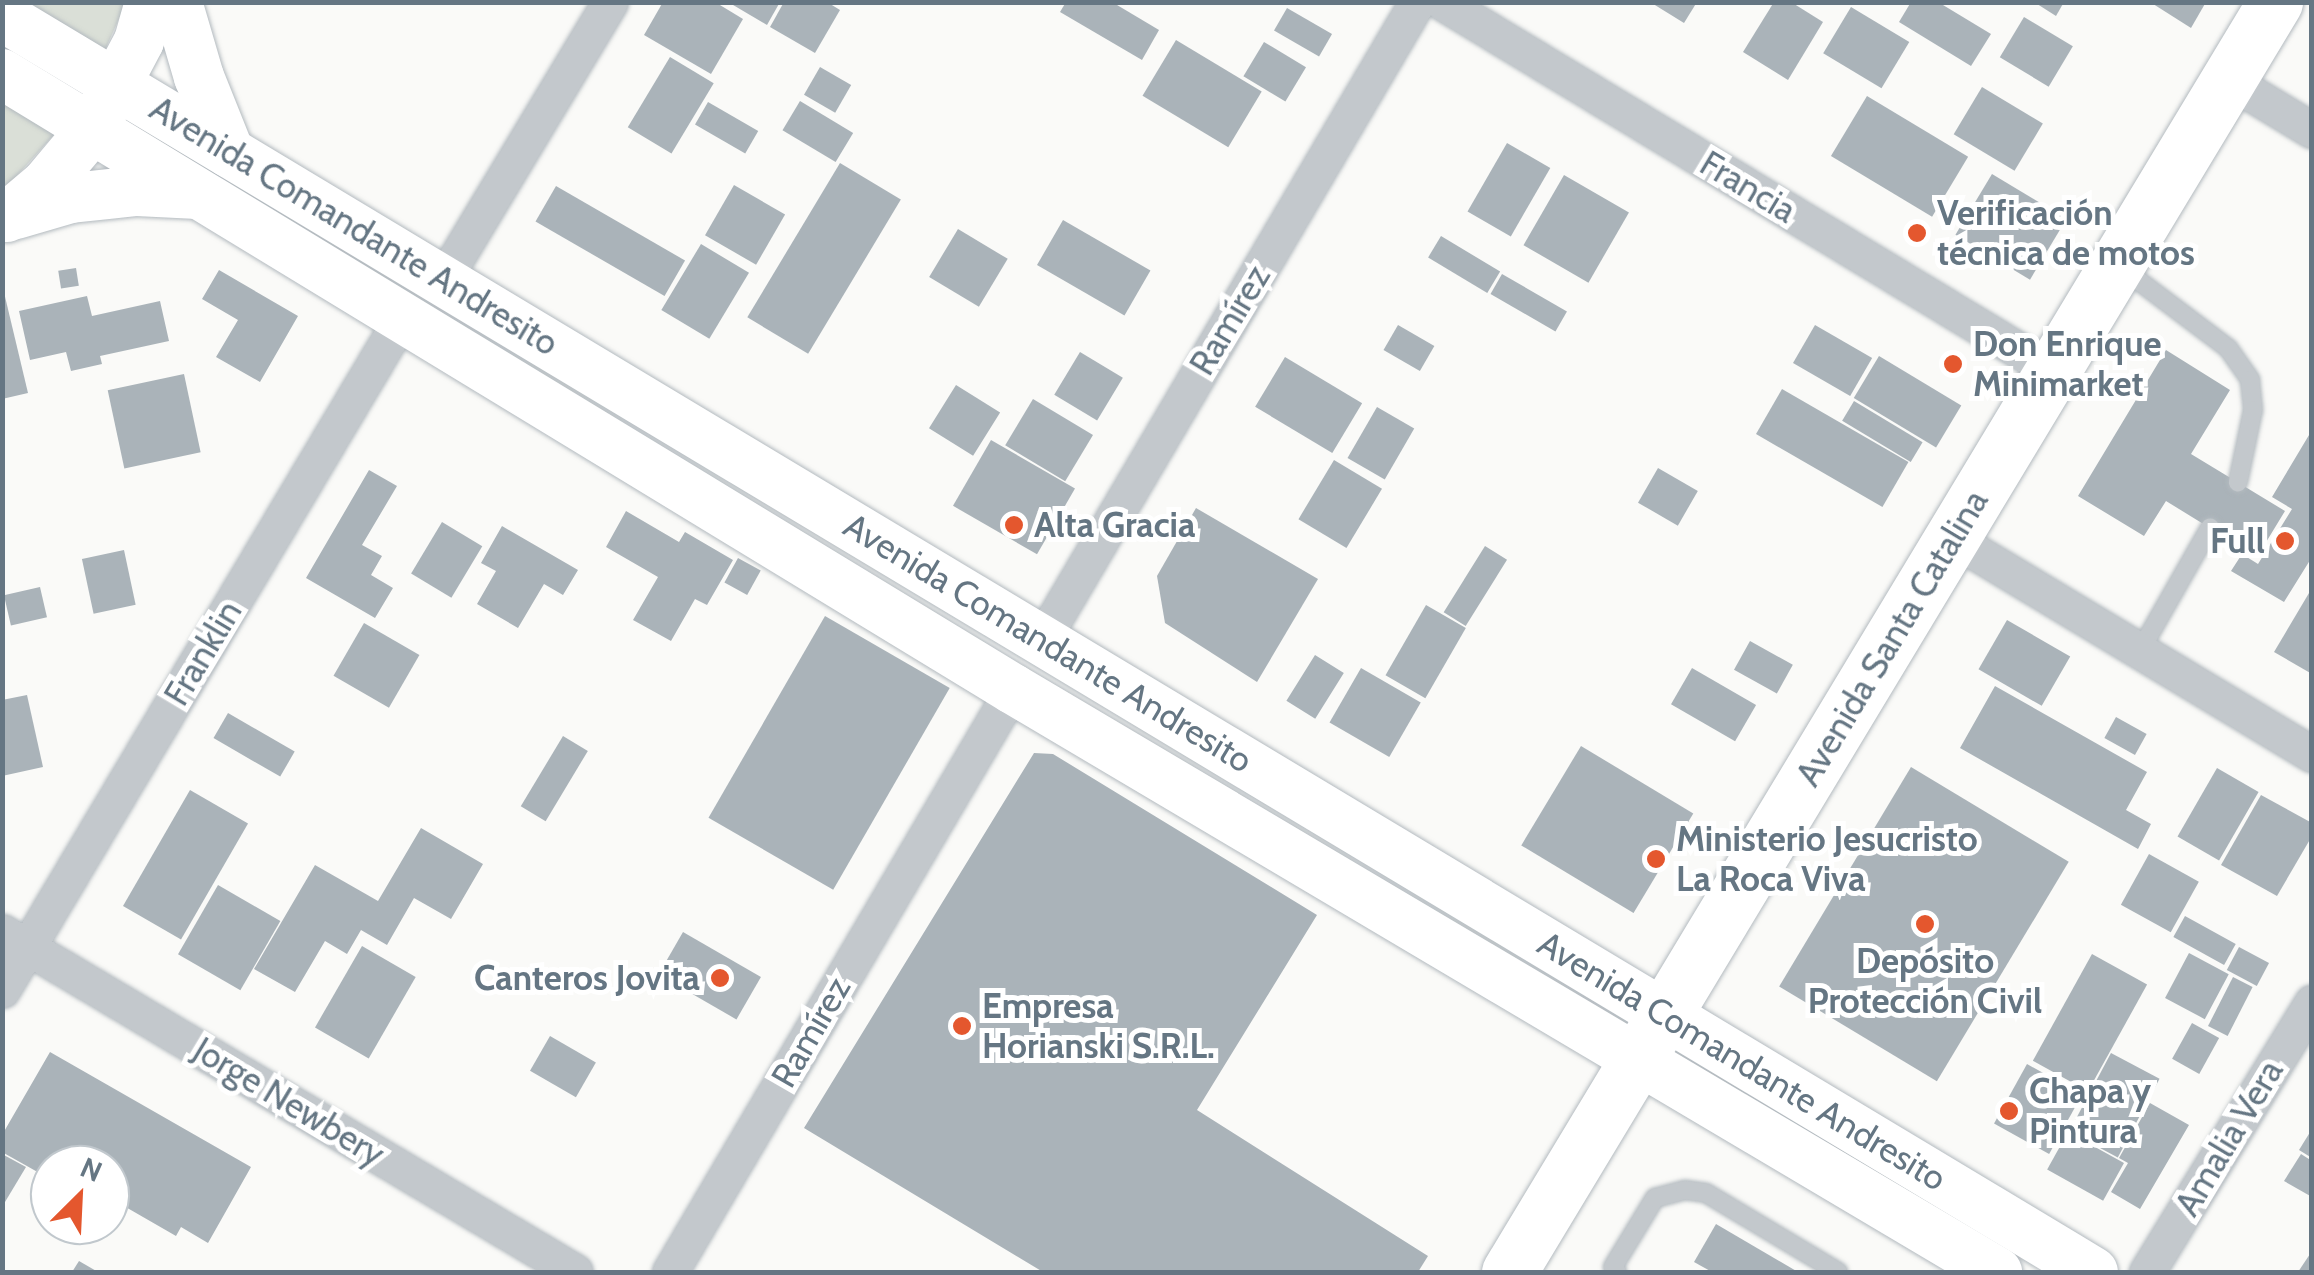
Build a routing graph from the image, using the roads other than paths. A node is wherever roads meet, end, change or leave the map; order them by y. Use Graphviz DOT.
graph roads {
  1 [pos="150,2"];
  2 [pos="177,2"];
  3 [pos="610,2"];
  4 [pos="1418,2"];
  5 [pos="1442,2"];
  6 [pos="2275,2"];
  7 [pos="2,16"];
  8 [pos="2,74"];
  9 [pos="2229,80"];
  10 [pos="119,86"];
  11 [pos="93,128"];
  12 [pos="2312,130"];
  13 [pos="229,152"];
  14 [pos="203,194"];
  15 [pos="5,218"];
  16 [pos="2117,265"];
  17 [pos="442,280"];
  18 [pos="403,316"];
  19 [pos="2053,372"];
  20 [pos="2238,482"];
  21 [pos="2210,528"];
  22 [pos="1952,538"];
  23 [pos="1043,638"];
  24 [pos="2140,650"];
  25 [pos="1013,689"];
  26 [pos="2312,754"];
  27 [pos="15,939"];
  28 [pos="2,990"];
  29 [pos="2312,1002"];
  30 [pos="1652,1036"];
  31 [pos="575,1272"];
  32 [pos="670,1272"];
  33 [pos="1509,1272"];
  34 [pos="1617,1272"];
  35 [pos="1838,1272"];
  36 [pos="1997,1272"];
  37 [pos="2092,1272"];
  38 [pos="2147,1272"];
  1 -- 10 [label="main road"];
  2 -- 13 [label="main road"];
  3 -- 17 [label="street"];
  4 -- 23 [label="street, Ramírez"];
  5 -- 19 [label="street, Francia"];
  6 -- 9 [label="main road, Avenida Santa Catalina"];
  7 -- 10 [label="main road, Avenida Comandante Andresito"];
  8 -- 11 [label="main road, Avenida Comandante Andresito"];
  9 -- 12 [label="street"];
  9 -- 16 [label="main road, Avenida Santa Catalina"];
  10 -- 11 [label="main road"];
  10 -- 13 [label="main road, Avenida Comandante Andresito"];
  11 -- 14 [label="main road, Avenida Comandante Andresito"];
  11 -- 15 [label="main road"];
  13 -- 17 [label="main road, Avenida Comandante Andresito"];
  14 -- 15 [label="main road"];
  14 -- 18 [label="main road, Avenida Comandante Andresito"];
  16 -- 19 [label="main road, Avenida Santa Catalina"];
  16 -- 20 [label="lane"];
  17 -- 23 [label="main road, Avenida Comandante Andresito"];
  18 -- 25 [label="main road, Avenida Comandante Andresito"];
  18 -- 27 [label="street, Franklin"];
  19 -- 22 [label="main road, Avenida Santa Catalina"];
  21 -- 24 [label="lane"];
  22 -- 24 [label="street"];
  22 -- 30 [label="main road, Avenida Santa Catalina"];
  23 -- 30 [label="main road, Avenida Comandante Andresito"];
  24 -- 26 [label="street"];
  25 -- 30 [label="main road, Avenida Comandante Andresito"];
  25 -- 32 [label="street, Ramírez"];
  27 -- 28 [label="street, Franklin"];
  27 -- 31 [label="street, Jorge Newbery"];
  29 -- 38 [label="street, Amalia Vera"];
  30 -- 33 [label="main road, Avenida Santa Catalina"];
  30 -- 36 [label="main road, Avenida Comandante Andresito"];
  30 -- 37 [label="main road, Avenida Comandante Andresito"];
  34 -- 35 [label="lane"];
}
